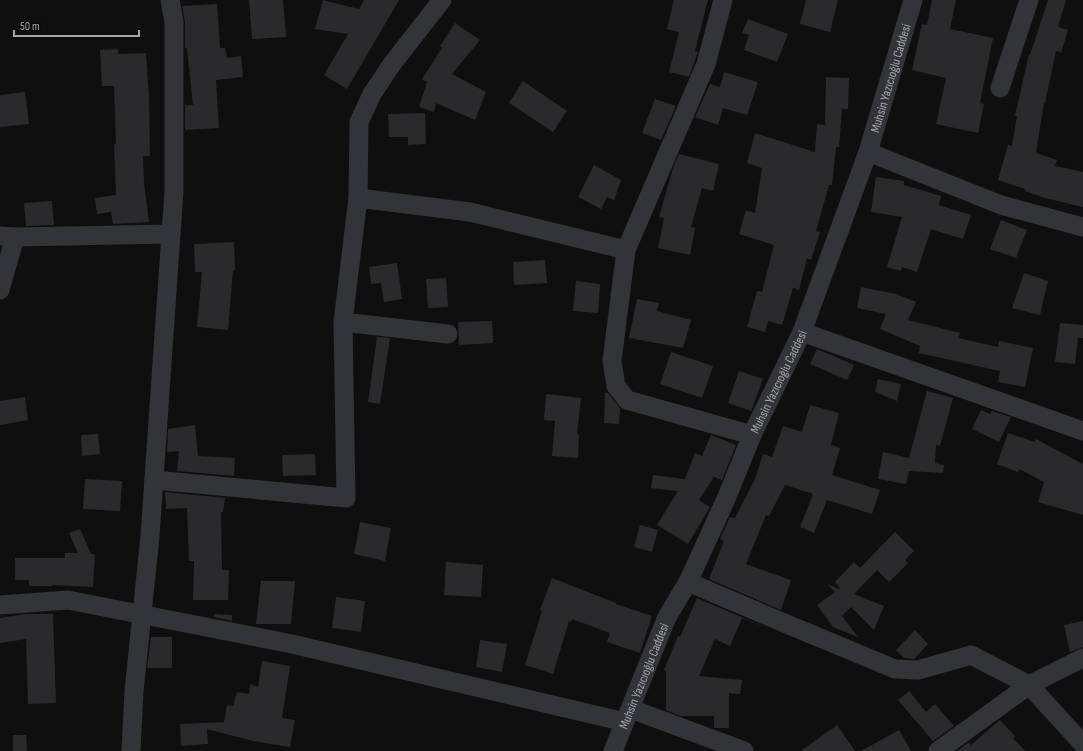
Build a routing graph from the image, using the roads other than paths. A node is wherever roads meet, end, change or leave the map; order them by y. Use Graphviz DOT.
graph roads {
  1 [pos="170,0"];
  2 [pos="442,0"];
  3 [pos="723,0"];
  4 [pos="913,0"];
  5 [pos="1029,0"];
  6 [pos="1000,88"];
  7 [pos="868,152"];
  8 [pos="358,198"];
  9 [pos="1083,227"];
  10 [pos="171,234"];
  11 [pos="7,236"];
  12 [pos="626,250"];
  13 [pos="0,290"];
  14 [pos="343,322"];
  15 [pos="802,332"];
  16 [pos="448,334"];
  17 [pos="1083,430"];
  18 [pos="752,435"];
  19 [pos="154,480"];
  20 [pos="688,582"];
  21 [pos="0,606"];
  22 [pos="142,615"];
  23 [pos="1083,658"];
  24 [pos="1029,685"];
  25 [pos="628,715"];
  26 [pos="1083,744"];
  27 [pos="130,751"];
  28 [pos="613,751"];
  29 [pos="744,751"];
  30 [pos="938,751"];
  1 -- 10 [label="street"];
  2 -- 8 [label="street"];
  3 -- 12 [label="street"];
  4 -- 7 [label="street, Muhsin Yazıcıoğlu Caddesi"];
  5 -- 6 [label="street"];
  7 -- 9 [label="street"];
  7 -- 15 [label="street, Muhsin Yazıcıoğlu Caddesi"];
  8 -- 12 [label="street"];
  8 -- 14 [label="street"];
  10 -- 11 [label="street"];
  10 -- 19 [label="street"];
  11 -- 13 [label="street"];
  12 -- 18 [label="street"];
  14 -- 16 [label="street"];
  14 -- 19 [label="street"];
  15 -- 17 [label="street"];
  15 -- 18 [label="street, Muhsin Yazıcıoğlu Caddesi"];
  18 -- 20 [label="street, Muhsin Yazıcıoğlu Caddesi"];
  19 -- 22 [label="street"];
  20 -- 24 [label="street"];
  20 -- 25 [label="street, Muhsin Yazıcıoğlu Caddesi"];
  21 -- 22 [label="street"];
  22 -- 25 [label="street"];
  22 -- 27 [label="street"];
  23 -- 24 [label="street"];
  24 -- 26 [label="street"];
  24 -- 30 [label="street"];
  25 -- 28 [label="street, Muhsin Yazıcıoğlu Caddesi"];
  25 -- 29 [label="street"];
}
